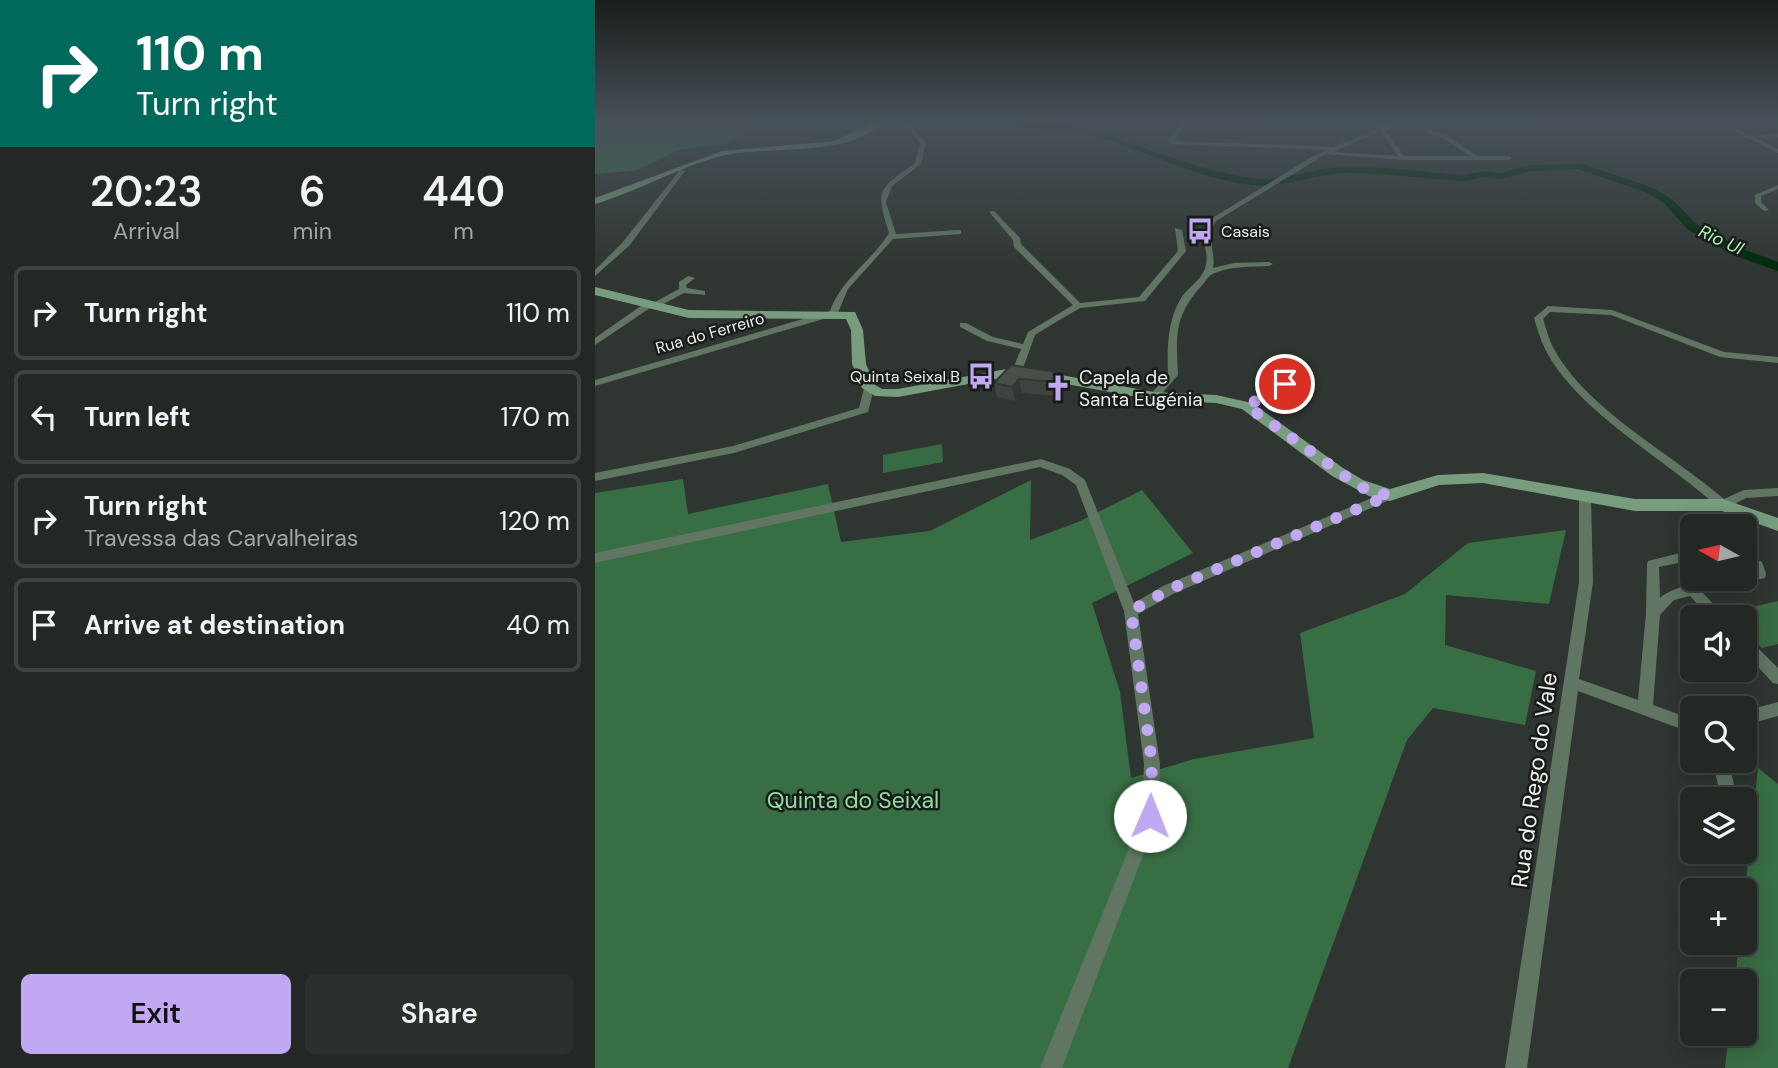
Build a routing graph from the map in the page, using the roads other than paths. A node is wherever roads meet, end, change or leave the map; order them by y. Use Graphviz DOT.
graph roads {
  1 [pos="680,172"];
  2 [pos="681,172"];
  3 [pos="907,172"];
  4 [pos="1290,172"];
  5 [pos="1778,187"];
  6 [pos="595,201"];
  7 [pos="1766,210"];
  8 [pos="992,212"];
  9 [pos="1178,230"];
  10 [pos="958,232"];
  11 [pos="891,237"];
  12 [pos="1269,264"];
  13 [pos="1208,272"];
  14 [pos="595,274"];
  15 [pos="691,278"];
  16 [pos="683,290"];
  17 [pos="595,291"];
  18 [pos="702,293"];
  19 [pos="650,305"];
  20 [pos="1077,306"];
  21 [pos="834,313"];
  22 [pos="963,325"];
  23 [pos="595,342"];
  24 [pos="1026,347"];
  25 [pos="1778,360"];
  26 [pos="1017,371"];
  27 [pos="595,383"];
  28 [pos="1285,384"];
  29 [pos="869,388"];
  30 [pos="1154,396"];
  31 [pos="1247,406"];
  32 [pos="595,477"];
  33 [pos="1778,492"];
  34 [pos="1390,495"];
  35 [pos="1585,498"];
  36 [pos="1723,505"];
  37 [pos="1778,525"];
  38 [pos="595,558"];
  39 [pos="1680,558"];
  40 [pos="1688,592"];
  41 [pos="1694,592"];
  42 [pos="1706,605"];
  43 [pos="1131,611"];
  44 [pos="1654,613"];
  45 [pos="1757,656"];
  46 [pos="1778,678"];
  47 [pos="1571,682"];
  48 [pos="1778,709"];
  49 [pos="1645,710"];
  50 [pos="1757,715"];
  51 [pos="1680,722"];
  52 [pos="1051,1068"];
  53 [pos="1516,1068"];
  1 -- 6 [label="street"];
  2 -- 14 [label="street"];
  3 -- 11 [label="street"];
  4 -- 13 [label="street"];
  5 -- 7 [label="street"];
  8 -- 20 [label="street"];
  9 -- 20 [label="street"];
  10 -- 11 [label="street"];
  11 -- 21 [label="street"];
  12 -- 13 [label="street"];
  13 -- 30 [label="street"];
  15 -- 16 [label="street"];
  16 -- 18 [label="street"];
  16 -- 19 [label="street"];
  17 -- 19 [label="street"];
  19 -- 21 [label="street"];
  19 -- 23 [label="street"];
  20 -- 24 [label="street"];
  21 -- 27 [label="street, Rua do Ferreiro"];
  21 -- 29 [label="street"];
  22 -- 24 [label="street"];
  24 -- 26 [label="street"];
  25 -- 36 [label="street"];
  26 -- 29 [label="street"];
  26 -- 30 [label="street"];
  28 -- 31 [label="street"];
  29 -- 32 [label="street"];
  30 -- 31 [label="street"];
  31 -- 34 [label="street"];
  33 -- 36 [label="street"];
  34 -- 35 [label="street"];
  34 -- 43 [label="street"];
  35 -- 36 [label="street"];
  35 -- 47 [label="street, Rua do Rego do Vale"];
  36 -- 37 [label="street"];
  38 -- 43 [label="street"];
  39 -- 44 [label="street"];
  40 -- 44 [label="street"];
  41 -- 42 [label="street"];
  43 -- 52 [label="street"];
  44 -- 49 [label="street"];
  45 -- 46 [label="street"];
  47 -- 49 [label="street"];
  47 -- 53 [label="street, Rua do Rego do Vale"];
  48 -- 50 [label="street"];
  49 -- 51 [label="street"];
}
